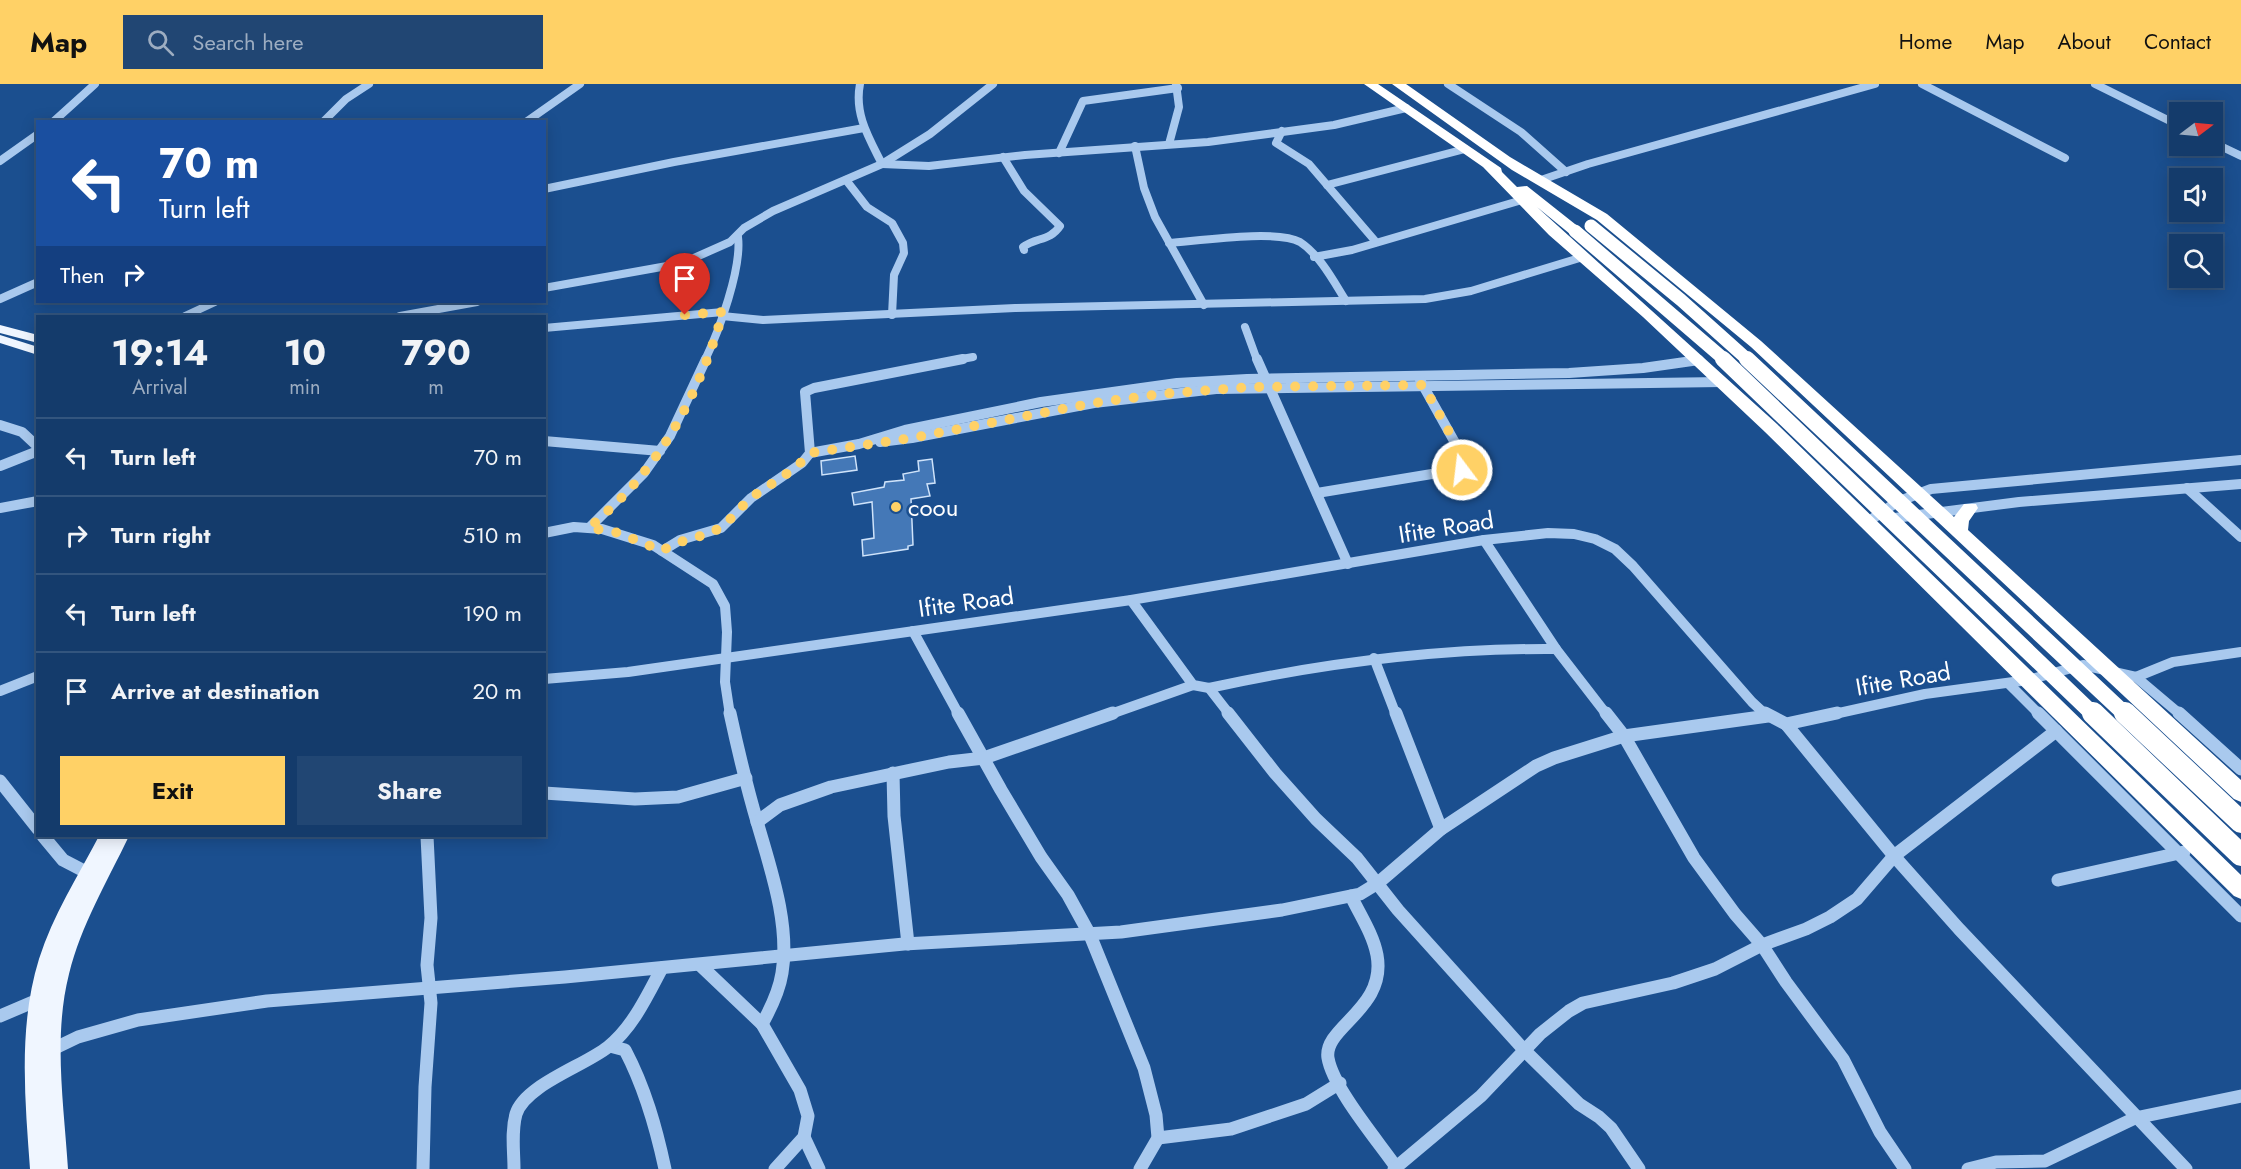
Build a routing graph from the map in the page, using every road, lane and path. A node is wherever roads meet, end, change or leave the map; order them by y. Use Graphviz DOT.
graph roads {
  1 [pos="95,84"];
  2 [pos="369,84"];
  3 [pos="580,84"];
  4 [pos="860,84"];
  5 [pos="993,84"];
  6 [pos="1370,84"];
  7 [pos="1398,84"];
  8 [pos="1449,84"];
  9 [pos="1875,84"];
  10 [pos="1922,84"];
  11 [pos="2095,84"];
  12 [pos="1177,86"];
  13 [pos="1406,108"];
  14 [pos="55,120"];
  15 [pos="325,120"];
  16 [pos="529,120"];
  17 [pos="2169,121"];
  18 [pos="864,128"];
  19 [pos="1282,131"];
  20 [pos="36,135"];
  21 [pos="1169,144"];
  22 [pos="1135,146"];
  23 [pos="2223,147"];
  24 [pos="1465,149"];
  25 [pos="1059,153"];
  26 [pos="2241,156"];
  27 [pos="1003,157"];
  28 [pos="2065,158"];
  29 [pos="1507,160"];
  30 [pos="0,161"];
  31 [pos="882,164"];
  32 [pos="1488,165"];
  33 [pos="1566,172"];
  34 [pos="846,180"];
  35 [pos="1541,180"];
  36 [pos="1327,185"];
  37 [pos="546,189"];
  38 [pos="1522,200"];
  39 [pos="1583,228"];
  40 [pos="738,237"];
  41 [pos="1376,242"];
  42 [pos="1169,243"];
  43 [pos="1024,250"];
  44 [pos="1314,257"];
  45 [pos="1583,257"];
  46 [pos="36,283"];
  47 [pos="546,288"];
  48 [pos="36,290"];
  49 [pos="0,299"];
  50 [pos="1346,301"];
  51 [pos="213,303"];
  52 [pos="472,303"];
  53 [pos="1204,304"];
  54 [pos="0,305"];
  55 [pos="722,314"];
  56 [pos="187,315"];
  57 [pos="406,315"];
  58 [pos="892,315"];
  59 [pos="1245,327"];
  60 [pos="546,328"];
  61 [pos="0,329"];
  62 [pos="36,338"];
  63 [pos="0,339"];
  64 [pos="36,350"];
  65 [pos="973,357"];
  66 [pos="1699,360"];
  67 [pos="1666,365"];
  68 [pos="1630,369"];
  69 [pos="1421,381"];
  70 [pos="1722,381"];
  71 [pos="1265,383"];
  72 [pos="1637,383"];
  73 [pos="1675,383"];
  74 [pos="0,425"];
  75 [pos="546,441"];
  76 [pos="36,445"];
  77 [pos="660,451"];
  78 [pos="36,452"];
  79 [pos="810,453"];
  80 [pos="2241,460"];
  81 [pos="0,466"];
  82 [pos="2241,484"];
  83 [pos="2187,488"];
  84 [pos="1916,492"];
  85 [pos="1317,493"];
  86 [pos="36,501"];
  87 [pos="0,508"];
  88 [pos="1970,508"];
  89 [pos="1936,511"];
  90 [pos="1866,523"];
  91 [pos="589,528"];
  92 [pos="546,532"];
  93 [pos="1959,533"];
  94 [pos="2241,537"];
  95 [pos="1484,540"];
  96 [pos="662,551"];
  97 [pos="1348,564"];
  98 [pos="1131,600"];
  99 [pos="913,631"];
  100 [pos="1556,650"];
  101 [pos="2241,652"];
  102 [pos="2084,657"];
  103 [pos="726,658"];
  104 [pos="1374,658"];
  105 [pos="36,677"];
  106 [pos="546,679"];
  107 [pos="2028,680"];
  108 [pos="2008,683"];
  109 [pos="1193,685"];
  110 [pos="2135,685"];
  111 [pos="1209,688"];
  112 [pos="0,691"];
  113 [pos="1768,716"];
  114 [pos="1786,724"];
  115 [pos="2056,730"];
  116 [pos="1624,736"];
  117 [pos="984,758"];
  118 [pos="2241,770"];
  119 [pos="893,773"];
  120 [pos="746,778"];
  121 [pos="0,781"];
  122 [pos="546,793"];
  123 [pos="2241,793"];
  124 [pos="757,822"];
  125 [pos="2241,822"];
  126 [pos="36,826"];
  127 [pos="1441,829"];
  128 [pos="44,837"];
  129 [pos="107,837"];
  130 [pos="120,837"];
  131 [pos="428,837"];
  132 [pos="2200,849"];
  133 [pos="2179,854"];
  134 [pos="2241,855"];
  135 [pos="1894,856"];
  136 [pos="88,873"];
  137 [pos="2058,880"];
  138 [pos="1378,883"];
  139 [pos="2241,889"];
  140 [pos="1351,896"];
  141 [pos="2241,916"];
  142 [pos="1090,935"];
  143 [pos="908,944"];
  144 [pos="1762,945"];
  145 [pos="784,954"];
  146 [pos="700,965"];
  147 [pos="663,968"];
  148 [pos="431,989"];
  149 [pos="40,999"];
  150 [pos="0,1016"];
  151 [pos="762,1023"];
  152 [pos="610,1046"];
  153 [pos="51,1050"];
  154 [pos="1525,1051"];
  155 [pos="1340,1083"];
  156 [pos="2241,1096"];
  157 [pos="2135,1118"];
  158 [pos="804,1137"];
  159 [pos="1158,1138"];
  160 [pos="1395,1168"];
  161 [pos="40,1169"];
  162 [pos="58,1169"];
  163 [pos="423,1169"];
  164 [pos="514,1169"];
  165 [pos="665,1169"];
  166 [pos="775,1169"];
  167 [pos="819,1169"];
  168 [pos="1140,1169"];
  169 [pos="1639,1169"];
  170 [pos="1905,1169"];
  171 [pos="1968,1169"];
  172 [pos="2186,1169"];
  1 -- 14 [label="street"];
  2 -- 15 [label="street"];
  3 -- 16 [label="street"];
  4 -- 18 [label="street"];
  5 -- 31 [label="street"];
  6 -- 13 [label="highway"];
  7 -- 29 [label="highway"];
  8 -- 33 [label="street"];
  9 -- 33 [label="street"];
  10 -- 28 [label="street"];
  11 -- 17 [label="street"];
  12 -- 21 [label="street"];
  12 -- 25 [label="street"];
  13 -- 19 [label="street"];
  13 -- 24 [label="highway"];
  18 -- 31 [label="street"];
  18 -- 37 [label="street"];
  19 -- 21 [label="street"];
  19 -- 36 [label="street"];
  20 -- 30 [label="street"];
  21 -- 22 [label="street"];
  22 -- 25 [label="street"];
  22 -- 42 [label="street"];
  23 -- 26 [label="street"];
  24 -- 32 [label="highway"];
  24 -- 36 [label="street"];
  25 -- 27 [label="street"];
  27 -- 31 [label="street"];
  27 -- 43 [label="street"];
  29 -- 35 [label="highway"];
  29 -- 39 [label="highway"];
  31 -- 34 [label="street"];
  32 -- 38 [label="highway"];
  32 -- 39 [label="highway"];
  33 -- 35 [label="street"];
  34 -- 40 [label="street"];
  34 -- 58 [label="street"];
  35 -- 84 [label="highway"];
  36 -- 41 [label="street"];
  38 -- 41 [label="street"];
  38 -- 45 [label="highway"];
  39 -- 125 [label="highway, bridge"];
  39 -- 134 [label="highway, bridge"];
  40 -- 47 [label="street"];
  40 -- 55 [label="street"];
  41 -- 44 [label="street"];
  42 -- 44 [label="street"];
  42 -- 53 [label="street"];
  44 -- 50 [label="street"];
  45 -- 50 [label="street"];
  45 -- 66 [label="highway"];
  46 -- 49 [label="street"];
  48 -- 54 [label="street"];
  50 -- 53 [label="street"];
  51 -- 56 [label="street"];
  52 -- 57 [label="street"];
  53 -- 58 [label="street"];
  55 -- 58 [label="street"];
  55 -- 60 [label="street"];
  55 -- 77 [label="street"];
  59 -- 71 [label="street"];
  61 -- 62 [label="main road"];
  63 -- 64 [label="main road"];
  65 -- 79 [label="street"];
  66 -- 67 [label="street"];
  66 -- 70 [label="highway"];
  67 -- 68 [label="street"];
  67 -- 73 [label="street"];
  68 -- 69 [label="street"];
  68 -- 72 [label="street"];
  69 -- 71 [label="street"];
  69 -- 72 [label="street"];
  69 -- 85 [label="street"];
  70 -- 73 [label="street"];
  70 -- 90 [label="highway"];
  71 -- 79 [label="street"];
  71 -- 85 [label="street"];
  72 -- 73 [label="street"];
  74 -- 76 [label="street"];
  75 -- 77 [label="street"];
  77 -- 91 [label="street"];
  78 -- 81 [label="street"];
  79 -- 96 [label="street"];
  80 -- 84 [label="street"];
  82 -- 83 [label="street"];
  83 -- 88 [label="street"];
  83 -- 94 [label="street"];
  84 -- 89 [label="highway"];
  84 -- 90 [label="street"];
  85 -- 97 [label="street"];
  86 -- 87 [label="street"];
  88 -- 89 [label="street"];
  88 -- 93 [label="highway"];
  89 -- 90 [label="street"];
  89 -- 93 [label="highway"];
  90 -- 107 [label="highway"];
  91 -- 92 [label="street"];
  91 -- 96 [label="street"];
  93 -- 102 [label="highway"];
  95 -- 97 [label="street, Ifite Road"];
  95 -- 100 [label="street"];
  95 -- 113 [label="street, Ifite Road"];
  96 -- 103 [label="street"];
  97 -- 98 [label="street, Ifite Road"];
  98 -- 99 [label="street, Ifite Road"];
  98 -- 109 [label="street"];
  99 -- 103 [label="street, Ifite Road"];
  99 -- 117 [label="street"];
  100 -- 104 [label="street"];
  100 -- 116 [label="street"];
  101 -- 110 [label="street"];
  102 -- 107 [label="street, Ifite Road"];
  102 -- 110 [label="highway"];
  103 -- 106 [label="street, Ifite Road"];
  103 -- 120 [label="street"];
  104 -- 111 [label="street"];
  104 -- 127 [label="street"];
  105 -- 112 [label="street"];
  107 -- 108 [label="street, Ifite Road"];
  107 -- 132 [label="highway"];
  108 -- 114 [label="street, Ifite Road"];
  108 -- 115 [label="street"];
  109 -- 111 [label="street"];
  109 -- 117 [label="street"];
  110 -- 118 [label="street"];
  110 -- 123 [label="highway"];
  111 -- 138 [label="street"];
  113 -- 114 [label="street, Ifite Road"];
  113 -- 116 [label="street"];
  114 -- 135 [label="street"];
  115 -- 133 [label="street"];
  115 -- 135 [label="street"];
  116 -- 127 [label="street"];
  116 -- 144 [label="street"];
  117 -- 119 [label="street"];
  117 -- 142 [label="street"];
  119 -- 124 [label="street"];
  119 -- 143 [label="street"];
  120 -- 122 [label="street"];
  120 -- 124 [label="street"];
  121 -- 126 [label="street"];
  124 -- 145 [label="street"];
  127 -- 138 [label="street"];
  128 -- 136 [label="street"];
  129 -- 136 [label="main road"];
  130 -- 153 [label="main road"];
  131 -- 148 [label="street"];
  132 -- 133 [label="street"];
  132 -- 139 [label="highway"];
  133 -- 137 [label="street"];
  133 -- 141 [label="street"];
  135 -- 144 [label="street"];
  135 -- 157 [label="street"];
  136 -- 149 [label="main road"];
  138 -- 140 [label="street"];
  138 -- 154 [label="street"];
  140 -- 142 [label="street"];
  140 -- 155 [label="street"];
  142 -- 143 [label="street"];
  142 -- 159 [label="street"];
  143 -- 145 [label="street"];
  144 -- 154 [label="street"];
  144 -- 170 [label="street"];
  145 -- 146 [label="street"];
  145 -- 151 [label="street"];
  146 -- 147 [label="street"];
  146 -- 151 [label="street"];
  147 -- 148 [label="street"];
  147 -- 152 [label="street"];
  148 -- 153 [label="street"];
  148 -- 163 [label="street"];
  149 -- 150 [label="street"];
  149 -- 161 [label="main road"];
  151 -- 158 [label="street"];
  152 -- 164 [label="street"];
  152 -- 165 [label="street"];
  153 -- 162 [label="main road"];
  154 -- 160 [label="street"];
  154 -- 169 [label="street"];
  155 -- 159 [label="street"];
  155 -- 160 [label="street"];
  156 -- 157 [label="street"];
  157 -- 171 [label="street"];
  157 -- 172 [label="street"];
  158 -- 166 [label="street"];
  158 -- 167 [label="street"];
  159 -- 168 [label="street"];
}
